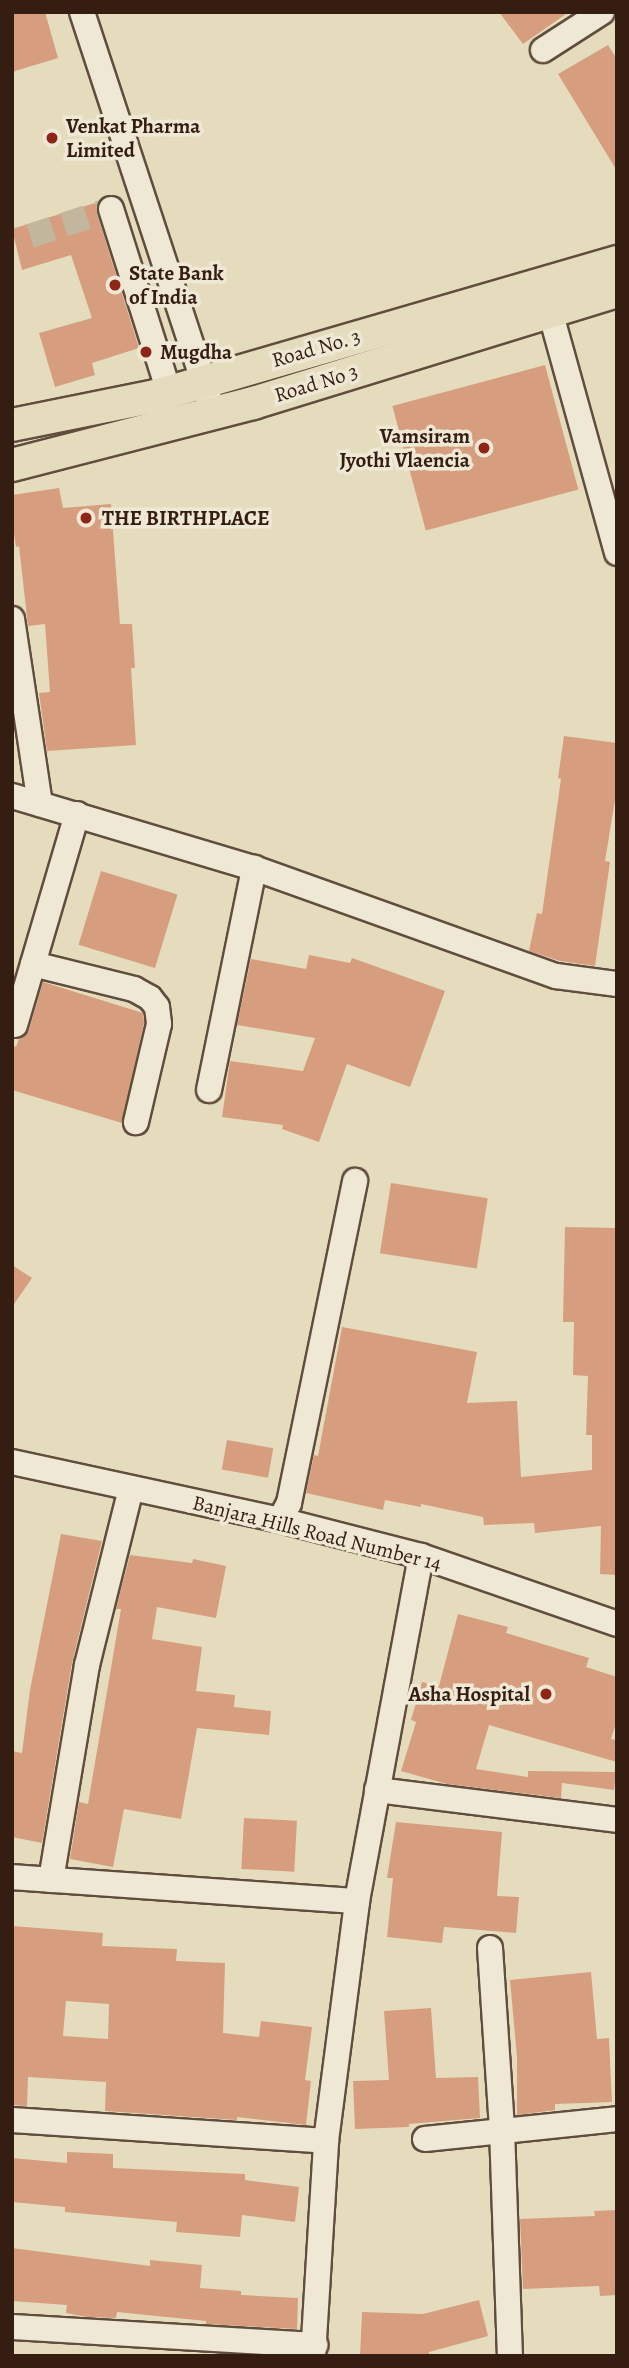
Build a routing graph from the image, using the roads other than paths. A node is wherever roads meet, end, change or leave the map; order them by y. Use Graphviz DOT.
graph roads {
  1 [pos="82,12"];
  2 [pos="602,12"];
  3 [pos="543,50"];
  4 [pos="145,201"];
  5 [pos="617,262"];
  6 [pos="617,291"];
  7 [pos="550,311"];
  8 [pos="204,381"];
  9 [pos="169,392"];
  10 [pos="214,414"];
  11 [pos="12,425"];
  12 [pos="12,465"];
  13 [pos="617,552"];
  14 [pos="12,619"];
  15 [pos="12,796"];
  16 [pos="40,804"];
  17 [pos="77,814"];
  18 [pos="254,868"];
  19 [pos="33,964"];
  20 [pos="617,984"];
  21 [pos="15,1025"];
  22 [pos="209,1090"];
  23 [pos="136,1122"];
  24 [pos="355,1181"];
  25 [pos="12,1462"];
  26 [pos="131,1488"];
  27 [pos="280,1520"];
  28 [pos="421,1556"];
  29 [pos="617,1624"];
  30 [pos="377,1790"];
  31 [pos="617,1820"];
  32 [pos="12,1877"];
  33 [pos="51,1880"];
  34 [pos="357,1901"];
  35 [pos="490,1948"];
  36 [pos="617,2119"];
  37 [pos="12,2120"];
  38 [pos="502,2129"];
  39 [pos="425,2139"];
  40 [pos="326,2141"];
  41 [pos="12,2326"];
  42 [pos="314,2350"];
  43 [pos="510,2356"];
  1 -- 4 [label="street"];
  2 -- 3 [label="street"];
  4 -- 8 [label="street"];
  4 -- 9 [label="street"];
  5 -- 8 [label="main road, Road No. 3"];
  6 -- 7 [label="main road, Road No 3"];
  7 -- 10 [label="main road, Road No 3"];
  7 -- 13 [label="street"];
  8 -- 9 [label="main road, Road No. 3"];
  8 -- 10 [label="street"];
  9 -- 11 [label="main road, Road No. 3"];
  10 -- 12 [label="main road, Road No 3"];
  14 -- 16 [label="street"];
  15 -- 16 [label="street"];
  16 -- 17 [label="street"];
  17 -- 18 [label="street"];
  17 -- 19 [label="street"];
  18 -- 20 [label="street"];
  18 -- 22 [label="street"];
  19 -- 21 [label="street"];
  19 -- 23 [label="street"];
  24 -- 27 [label="street"];
  25 -- 26 [label="street, Banjara Hills Road Number 14"];
  26 -- 27 [label="street, Banjara Hills Road Number 14"];
  26 -- 33 [label="street"];
  27 -- 28 [label="street, Banjara Hills Road Number 14"];
  28 -- 29 [label="street, Banjara Hills Road Number 14"];
  28 -- 30 [label="street"];
  30 -- 31 [label="street"];
  30 -- 34 [label="street"];
  32 -- 33 [label="street"];
  33 -- 34 [label="street"];
  34 -- 40 [label="street"];
  35 -- 38 [label="street"];
  36 -- 38 [label="street"];
  37 -- 40 [label="street"];
  38 -- 39 [label="street"];
  38 -- 43 [label="street"];
  40 -- 42 [label="street"];
  41 -- 42 [label="street"];
}
